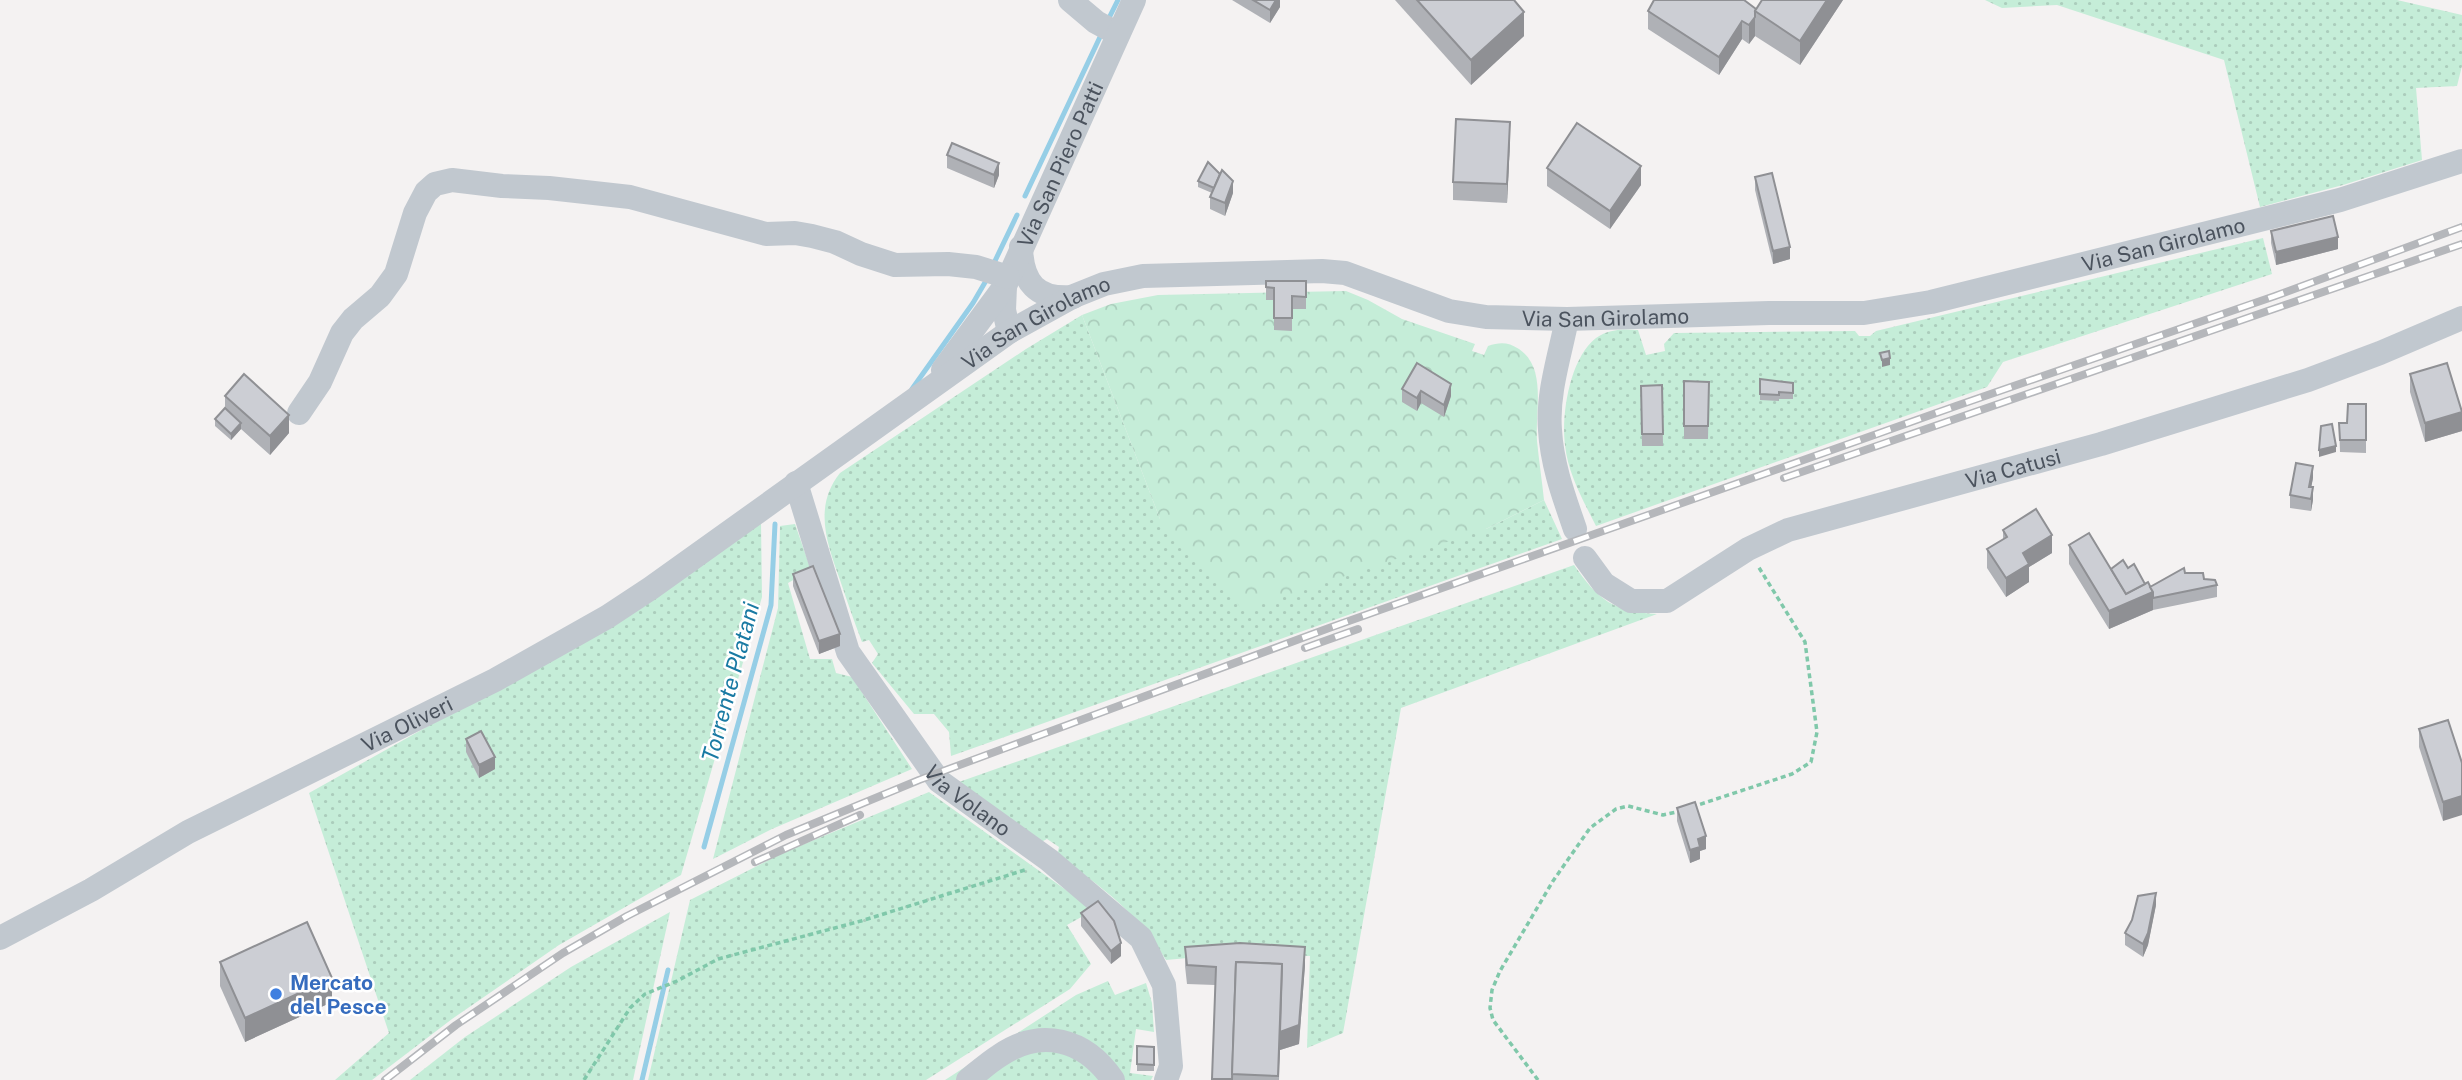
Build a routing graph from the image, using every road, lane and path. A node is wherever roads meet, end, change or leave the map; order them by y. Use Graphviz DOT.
graph roads {
  1 [pos="1070,0"];
  2 [pos="1134,0"];
  3 [pos="1118,34"];
  4 [pos="2462,161"];
  5 [pos="1021,247"];
  6 [pos="1006,282"];
  7 [pos="1074,296"];
  8 [pos="2462,318"];
  9 [pos="1567,319"];
  10 [pos="1009,332"];
  11 [pos="927,390"];
  12 [pos="299,413"];
  13 [pos="796,483"];
  14 [pos="1575,529"];
  15 [pos="1748,549"];
  16 [pos="1585,558"];
  17 [pos="1020,873"];
  18 [pos="0,938"];
  19 [pos="584,1080"];
  20 [pos="968,1080"];
  21 [pos="1113,1080"];
  22 [pos="1167,1080"];
  23 [pos="1538,1080"];
  1 -- 3 [label="street"];
  2 -- 3 [label="street, Via San Piero Patti"];
  3 -- 5 [label="street, Via San Piero Patti"];
  4 -- 9 [label="street, Via San Girolamo"];
  5 -- 6 [label="street, Via San Piero Patti"];
  5 -- 7 [label="street"];
  6 -- 10 [label="street, Via San Piero Patti"];
  6 -- 11 [label="street"];
  6 -- 12 [label="street"];
  7 -- 9 [label="street, Via San Girolamo"];
  7 -- 10 [label="street, Via San Girolamo"];
  8 -- 15 [label="street, Via Catusi"];
  9 -- 14 [label="street"];
  10 -- 11 [label="street, Via San Girolamo"];
  11 -- 13 [label="street, Via San Girolamo"];
  13 -- 18 [label="street, Via Oliveri"];
  13 -- 22 [label="street, Via Volano"];
  15 -- 16 [label="street, Via Catusi"];
  15 -- 23 [label="path"];
  17 -- 19 [label="path"];
  20 -- 21 [label="street"];
}
